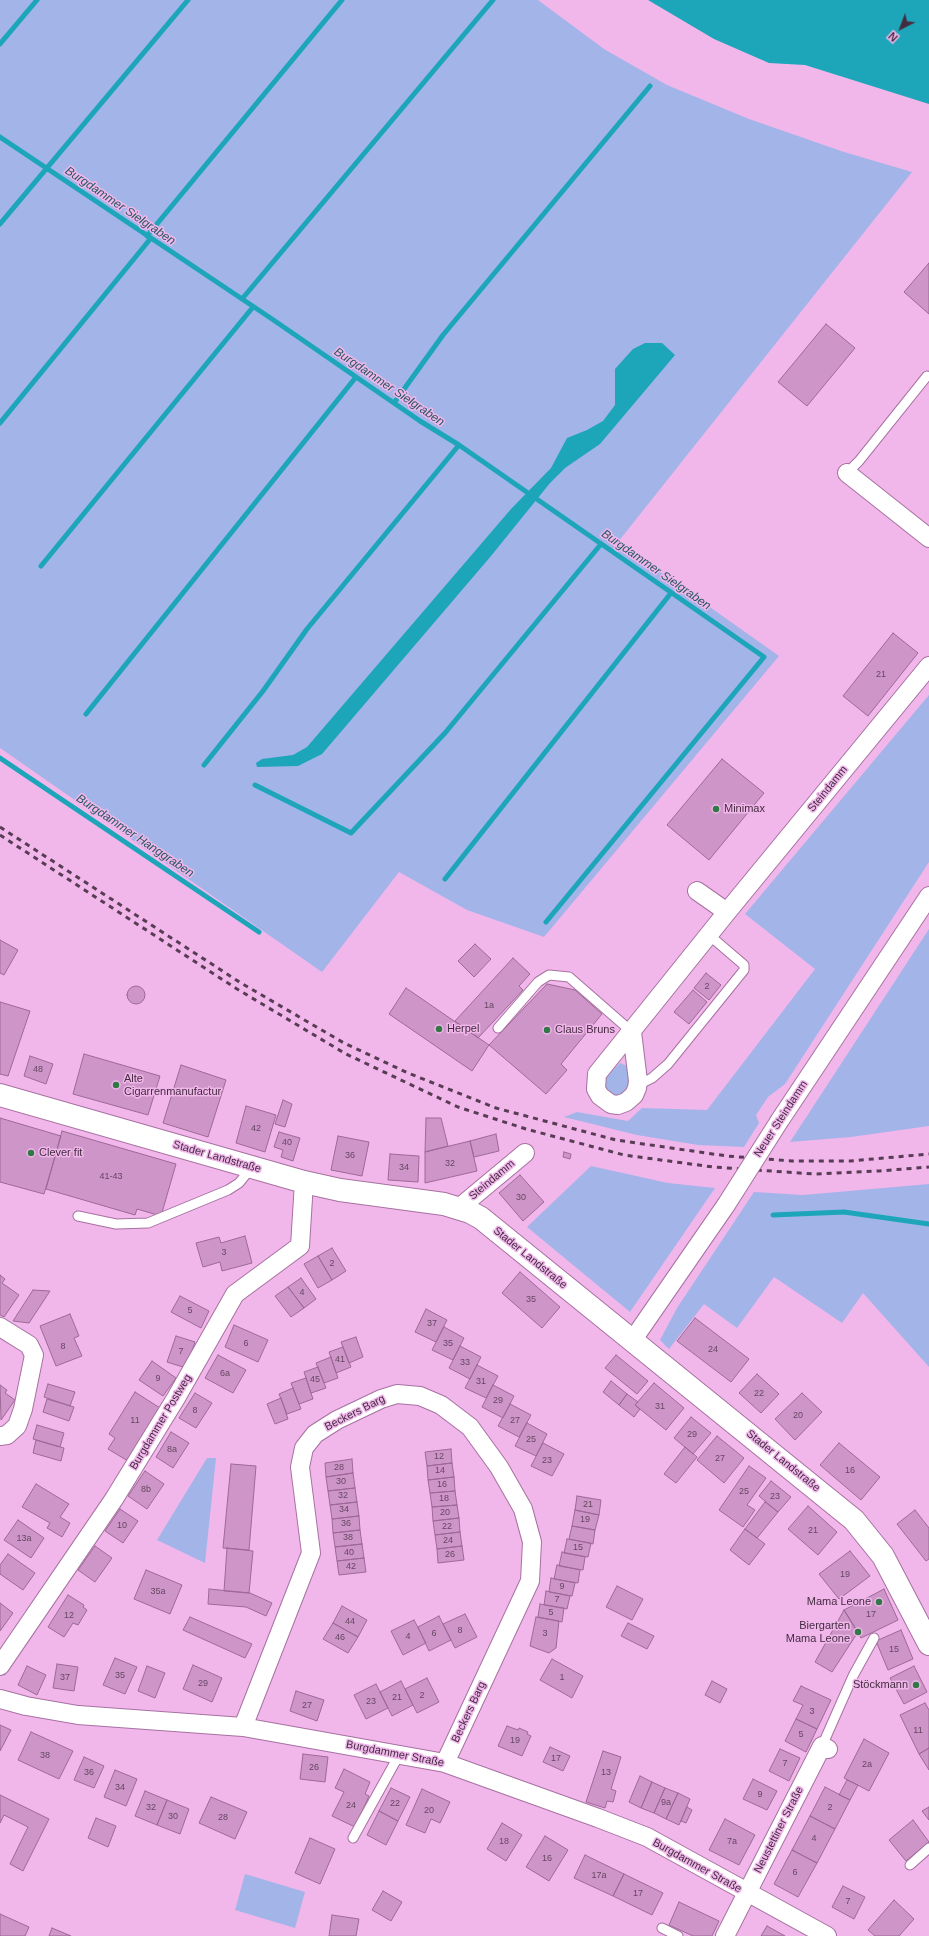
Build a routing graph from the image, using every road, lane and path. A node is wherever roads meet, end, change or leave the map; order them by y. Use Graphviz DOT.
graph roads {
  1 [pos="927,376"];
  2 [pos="847,473"];
  3 [pos="929,538"];
  4 [pos="929,666"];
  5 [pos="697,891"];
  6 [pos="929,896"];
  7 [pos="727,912"];
  8 [pos="709,935"];
  9 [pos="498,1028"];
  10 [pos="632,1032"];
  11 [pos="638,1085"];
  12 [pos="0,1095"];
  13 [pos="525,1153"];
  14 [pos="252,1168"];
  15 [pos="304,1182"];
  16 [pos="459,1208"];
  17 [pos="78,1216"];
  18 [pos="0,1327"];
  19 [pos="632,1342"];
  20 [pos="0,1436"];
  21 [pos="874,1638"];
  22 [pos="929,1644"];
  23 [pos="0,1666"];
  24 [pos="0,1699"];
  25 [pos="243,1726"];
  26 [pos="825,1748"];
  27 [pos="399,1755"];
  28 [pos="445,1763"];
  29 [pos="353,1838"];
  30 [pos="929,1848"];
  31 [pos="910,1865"];
  32 [pos="747,1893"];
  33 [pos="662,1928"];
  34 [pos="678,1936"];
  35 [pos="725,1936"];
  36 [pos="827,1936"];
  1 -- 2 [label="lane"];
  2 -- 3 [label="street"];
  4 -- 7 [label="street, Steindamm"];
  5 -- 7 [label="street"];
  6 -- 19 [label="street, Neuer Steindamm, bridge"];
  7 -- 8 [label="street, Steindamm"];
  8 -- 10 [label="street, Steindamm"];
  8 -- 11 [label="lane"];
  9 -- 10 [label="lane"];
  10 -- 11 [label="street"];
  10 -- 11 [label="street, Steindamm"];
  12 -- 14 [label="street, Stader Landstraße"];
  13 -- 16 [label="street, Steindamm"];
  14 -- 15 [label="street, Stader Landstraße"];
  14 -- 17 [label="lane"];
  15 -- 16 [label="street, Stader Landstraße"];
  15 -- 23 [label="street, Burgdammer Postweg"];
  16 -- 19 [label="street, Stader Landstraße"];
  18 -- 20 [label="street"];
  19 -- 22 [label="street, Stader Landstraße"];
  21 -- 26 [label="lane, Neustettiner Straße"];
  24 -- 25 [label="street, Burgdammer Straße"];
  25 -- 27 [label="street, Burgdammer Straße"];
  25 -- 28 [label="street, Beckers Barg"];
  26 -- 32 [label="street, Neustettiner Straße"];
  27 -- 28 [label="street, Burgdammer Straße"];
  27 -- 29 [label="lane"];
  28 -- 32 [label="street, Burgdammer Straße"];
  30 -- 31 [label="lane"];
  32 -- 35 [label="street, Neustettiner Straße"];
  32 -- 36 [label="street, Burgdammer Straße"];
  33 -- 34 [label="lane"];
}
